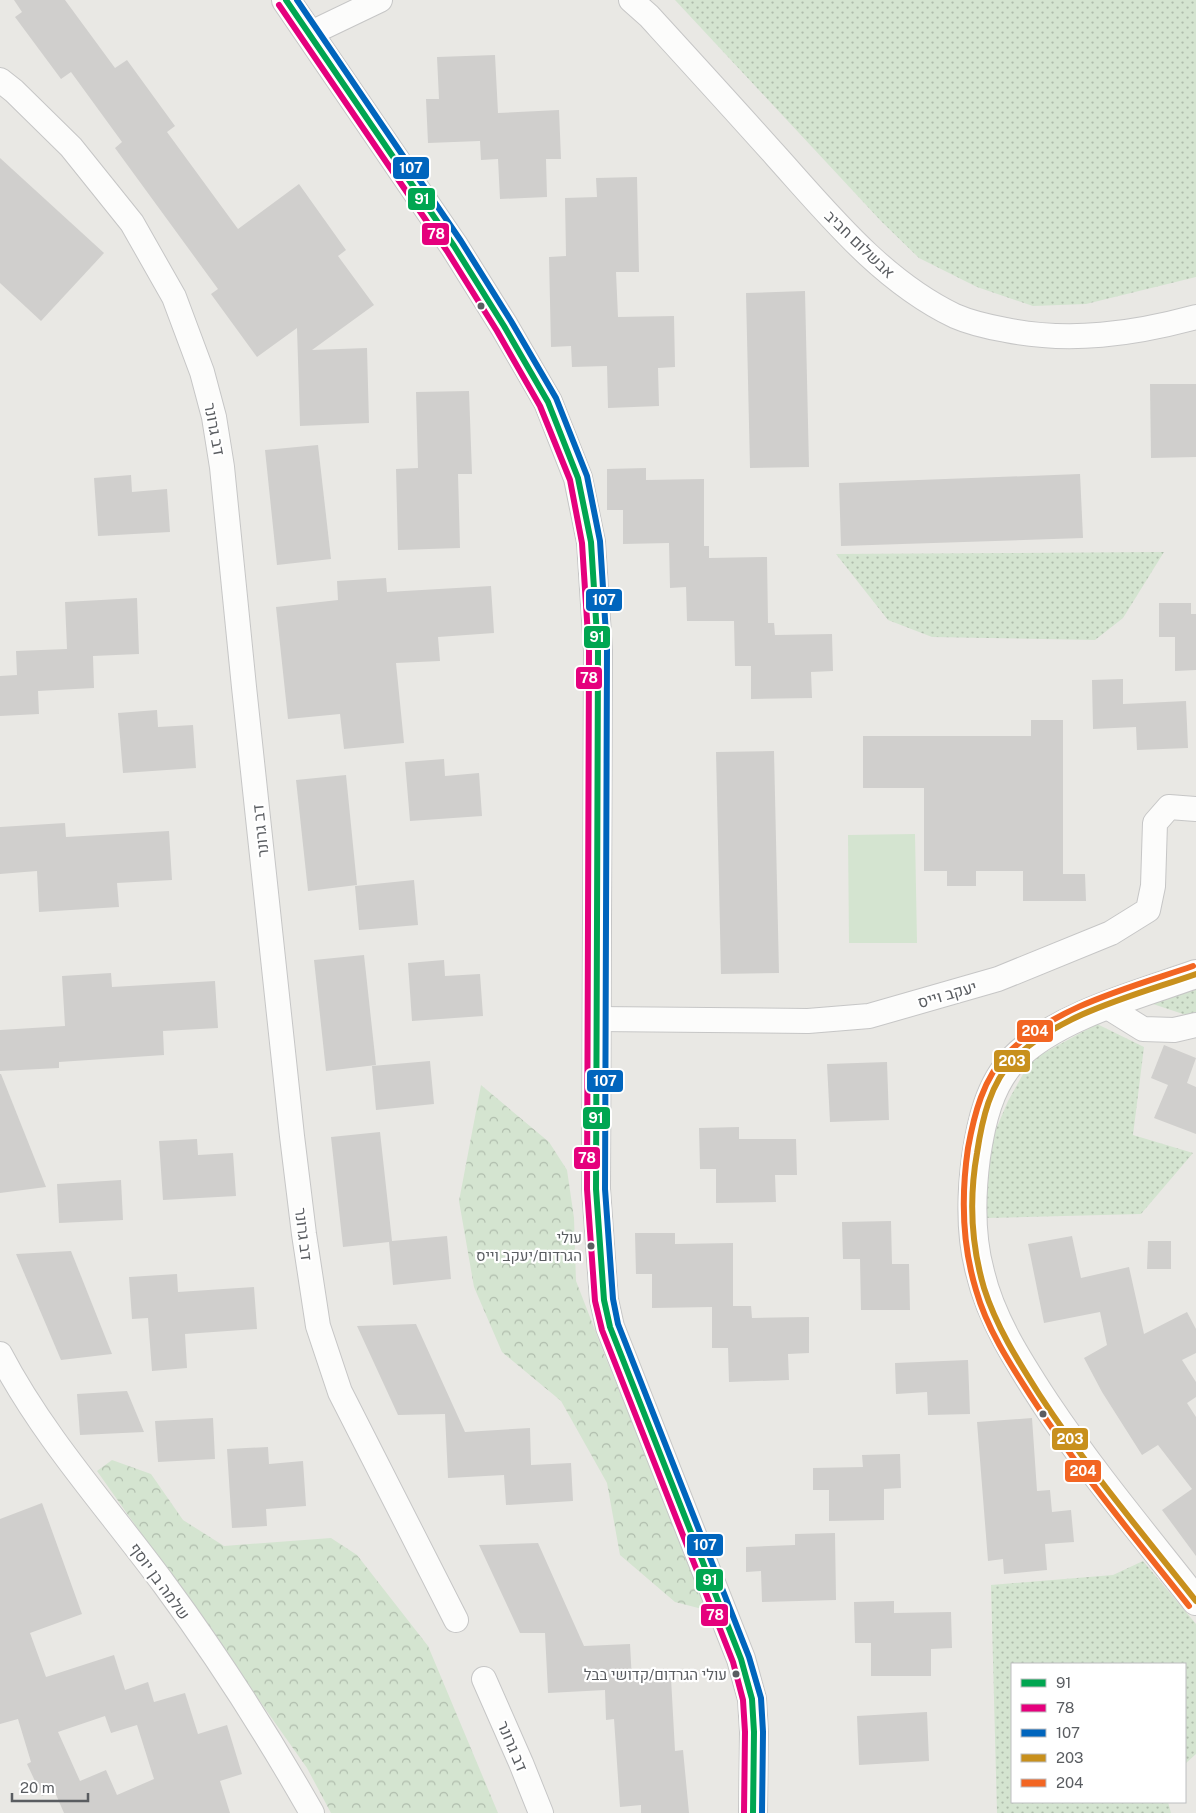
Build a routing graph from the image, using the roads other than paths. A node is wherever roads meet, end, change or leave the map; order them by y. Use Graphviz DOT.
graph roads {
  1 [pos="286,0"];
  2 [pos="380,0"];
  3 [pos="631,0"];
  4 [pos="309,34"];
  5 [pos="0,80"];
  6 [pos="1196,317"];
  7 [pos="1196,809"];
  8 [pos="1196,974"];
  9 [pos="1106,1006"];
  10 [pos="597,1020"];
  11 [pos="1196,1026"];
  12 [pos="0,1354"];
  13 [pos="1196,1601"];
  14 [pos="456,1620"];
  15 [pos="484,1679"];
  16 [pos="312,1813"];
  17 [pos="541,1813"];
  18 [pos="753,1813"];
  1 -- 4 [label="street"];
  2 -- 4 [label="street"];
  3 -- 6 [label="street, אבשלום חביב"];
  4 -- 10 [label="street"];
  5 -- 14 [label="street, דב גרונר"];
  7 -- 10 [label="street, יעקב וייס"];
  8 -- 9 [label="street"];
  9 -- 11 [label="street"];
  9 -- 13 [label="street"];
  10 -- 18 [label="street"];
  12 -- 16 [label="street, שלמה בן יוסף"];
  15 -- 17 [label="street, דב גרונר"];
}
